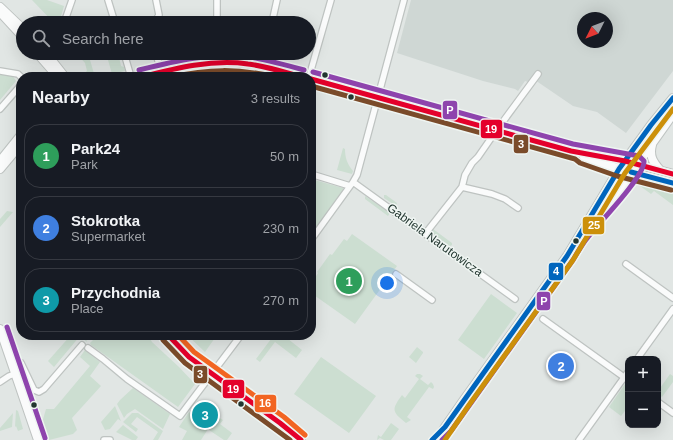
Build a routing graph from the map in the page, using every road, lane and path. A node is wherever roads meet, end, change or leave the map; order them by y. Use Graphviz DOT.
graph roads {
  1 [pos="72,0"];
  2 [pos="108,0"];
  3 [pos="156,0"];
  4 [pos="217,0"];
  5 [pos="276,0"];
  6 [pos="331,0"];
  7 [pos="404,0"];
  8 [pos="0,7"];
  9 [pos="0,12"];
  10 [pos="66,16"];
  11 [pos="113,16"];
  12 [pos="158,16"];
  13 [pos="217,16"];
  14 [pos="273,16"];
  15 [pos="16,22"];
  16 [pos="16,29"];
  17 [pos="316,56"];
  18 [pos="50,60"];
  19 [pos="50,60"];
  20 [pos="51,60"];
  21 [pos="126,60"];
  22 [pos="158,60"];
  23 [pos="269,60"];
  24 [pos="315,60"];
  25 [pos="216,63"];
  26 [pos="267,68"];
  27 [pos="0,71"];
  28 [pos="53,72"];
  29 [pos="56,72"];
  30 [pos="61,72"];
  31 [pos="130,72"];
  32 [pos="161,72"];
  33 [pos="283,72"];
  34 [pos="312,72"];
  35 [pos="16,74"];
  36 [pos="538,74"];
  37 [pos="316,80"];
  38 [pos="16,91"];
  39 [pos="378,98"];
  40 [pos="673,98"];
  41 [pos="0,109"];
  42 [pos="673,114"];
  43 [pos="496,131"];
  44 [pos="16,141"];
  45 [pos="654,141"];
  46 [pos="16,150"];
  47 [pos="579,153"];
  48 [pos="625,161"];
  49 [pos="0,162"];
  50 [pos="602,163"];
  51 [pos="638,164"];
  52 [pos="0,169"];
  53 [pos="619,169"];
  54 [pos="661,171"];
  55 [pos="631,172"];
  56 [pos="673,174"];
  57 [pos="316,175"];
  58 [pos="673,183"];
  59 [pos="352,184"];
  60 [pos="608,186"];
  61 [pos="462,187"];
  62 [pos="518,208"];
  63 [pos="316,233"];
  64 [pos="582,233"];
  65 [pos="426,234"];
  66 [pos="626,264"];
  67 [pos="396,274"];
  68 [pos="673,298"];
  69 [pos="515,299"];
  70 [pos="432,300"];
  71 [pos="673,309"];
  72 [pos="543,319"];
  73 [pos="0,329"];
  74 [pos="173,340"];
  75 [pos="237,340"];
  76 [pos="82,345"];
  77 [pos="88,348"];
  78 [pos="639,356"];
  79 [pos="14,370"];
  80 [pos="211,374"];
  81 [pos="625,375"];
  82 [pos="625,379"];
  83 [pos="0,382"];
  84 [pos="661,404"];
  85 [pos="673,412"];
  86 [pos="445,427"];
  87 [pos="38,440"];
  88 [pos="104,440"];
  89 [pos="110,440"];
  90 [pos="301,440"];
  91 [pos="432,440"];
  92 [pos="437,440"];
  93 [pos="579,440"];
  1 -- 10 [label="street"];
  2 -- 11 [label="street"];
  3 -- 12 [label="street"];
  4 -- 13 [label="street"];
  5 -- 14 [label="street"];
  6 -- 17 [label="street"];
  7 -- 39 [label="street"];
  8 -- 15 [label="street"];
  9 -- 16 [label="street"];
  18 -- 28 [label="street"];
  19 -- 29 [label="street"];
  20 -- 30 [label="street"];
  21 -- 31 [label="street"];
  22 -- 32 [label="street"];
  23 -- 26 [label="street"];
  24 -- 34 [label="street"];
  25 -- 26 [label="street"];
  25 -- 32 [label="street"];
  26 -- 33 [label="street"];
  27 -- 35 [label="street"];
  36 -- 43 [label="street"];
  37 -- 39 [label="street"];
  38 -- 41 [label="street"];
  39 -- 43 [label="street"];
  39 -- 59 [label="street"];
  40 -- 48 [label="street"];
  42 -- 45 [label="street"];
  43 -- 47 [label="street"];
  43 -- 61 [label="street"];
  44 -- 49 [label="street"];
  45 -- 51 [label="street"];
  45 -- 54 [label="street"];
  46 -- 52 [label="street"];
  47 -- 48 [label="street"];
  47 -- 50 [label="street"];
  48 -- 51 [label="street"];
  48 -- 53 [label="street"];
  50 -- 53 [label="street"];
  50 -- 60 [label="street"];
  51 -- 54 [label="street"];
  51 -- 55 [label="street"];
  53 -- 55 [label="street"];
  53 -- 60 [label="street"];
  54 -- 56 [label="street"];
  55 -- 58 [label="street"];
  55 -- 64 [label="street"];
  57 -- 59 [label="street, Gabriela Narutowicza"];
  59 -- 63 [label="street"];
  59 -- 65 [label="street, Gabriela Narutowicza"];
  60 -- 64 [label="street"];
  61 -- 62 [label="street"];
  61 -- 65 [label="street"];
  64 -- 86 [label="street"];
  65 -- 69 [label="street, Gabriela Narutowicza"];
  66 -- 68 [label="street"];
  67 -- 70 [label="street"];
  71 -- 78 [label="street"];
  72 -- 81 [label="street"];
  73 -- 79 [label="street"];
  74 -- 80 [label="street"];
  75 -- 80 [label="street"];
  76 -- 79 [label="street"];
  77 -- 80 [label="street"];
  79 -- 83 [label="street"];
  79 -- 87 [label="street"];
  80 -- 90 [label="street"];
  82 -- 93 [label="street"];
  84 -- 85 [label="street"];
  86 -- 91 [label="street"];
  86 -- 92 [label="street"];
  88 -- 89 [label="street"];
}
